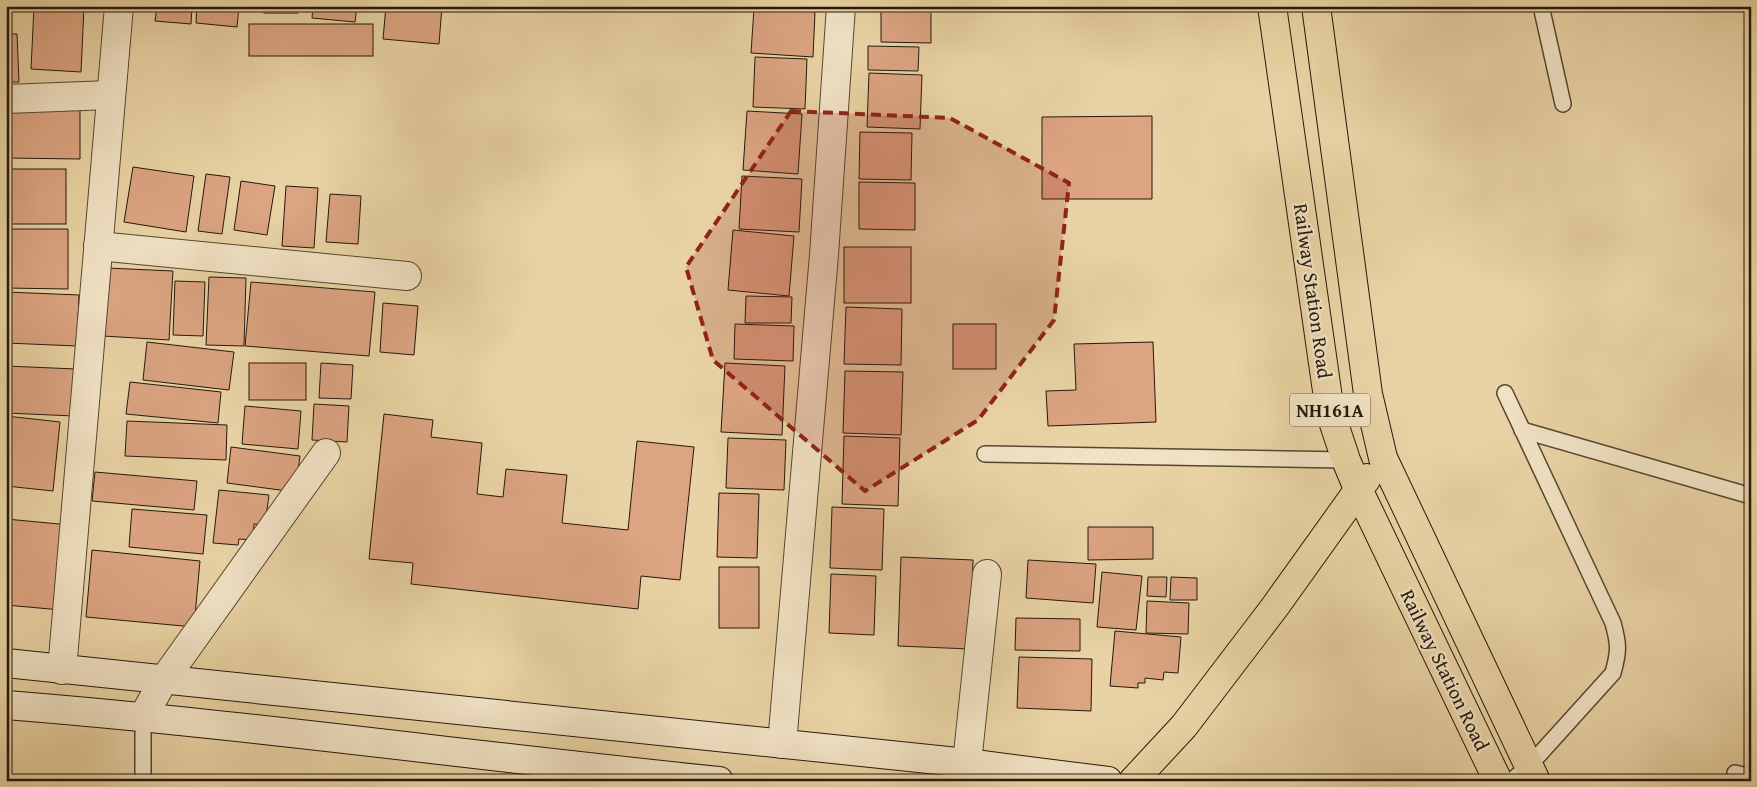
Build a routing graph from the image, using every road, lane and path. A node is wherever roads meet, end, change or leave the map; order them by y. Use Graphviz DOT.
graph roads {
  1 [pos="118,6"];
  2 [pos="841,6"];
  3 [pos="1272,6"];
  4 [pos="1316,6"];
  5 [pos="1541,6"];
  6 [pos="110,95"];
  7 [pos="6,98"];
  8 [pos="1563,104"];
  9 [pos="98,246"];
  10 [pos="408,276"];
  11 [pos="1505,393"];
  12 [pos="1522,430"];
  13 [pos="326,453"];
  14 [pos="985,454"];
  15 [pos="1383,458"];
  16 [pos="1346,460"];
  17 [pos="1358,489"];
  18 [pos="1751,496"];
  19 [pos="987,574"];
  20 [pos="6,664"];
  21 [pos="62,670"];
  22 [pos="163,680"];
  23 [pos="6,706"];
  24 [pos="143,717"];
  25 [pos="782,744"];
  26 [pos="967,763"];
  27 [pos="1735,773"];
  28 [pos="607,775"];
  29 [pos="1525,776"];
  30 [pos="1751,777"];
  31 [pos="143,781"];
  32 [pos="719,781"];
  33 [pos="1108,781"];
  34 [pos="1133,781"];
  35 [pos="1498,781"];
  1 -- 6 [label="street"];
  2 -- 25 [label="street"];
  3 -- 16 [label="highway, Railway Station Road / NH161A"];
  4 -- 15 [label="highway, Railway Station Road / NH161A"];
  5 -- 8 [label="lane"];
  6 -- 7 [label="street"];
  6 -- 9 [label="street"];
  9 -- 10 [label="street"];
  9 -- 21 [label="street"];
  11 -- 12 [label="lane"];
  12 -- 18 [label="lane"];
  12 -- 29 [label="lane"];
  13 -- 22 [label="street"];
  14 -- 16 [label="lane"];
  15 -- 17 [label="highway"];
  15 -- 29 [label="highway, Railway Station Road / NH161A"];
  16 -- 17 [label="highway, Railway Station Road / NH161A"];
  17 -- 34 [label="highway"];
  17 -- 35 [label="highway, Railway Station Road / NH161A"];
  19 -- 26 [label="street"];
  20 -- 21 [label="street"];
  21 -- 22 [label="street"];
  22 -- 24 [label="street"];
  22 -- 25 [label="street"];
  23 -- 24 [label="street"];
  24 -- 28 [label="street"];
  24 -- 31 [label="lane"];
  25 -- 26 [label="street"];
  26 -- 33 [label="street"];
  27 -- 30 [label="lane"];
  28 -- 32 [label="street"];
}
